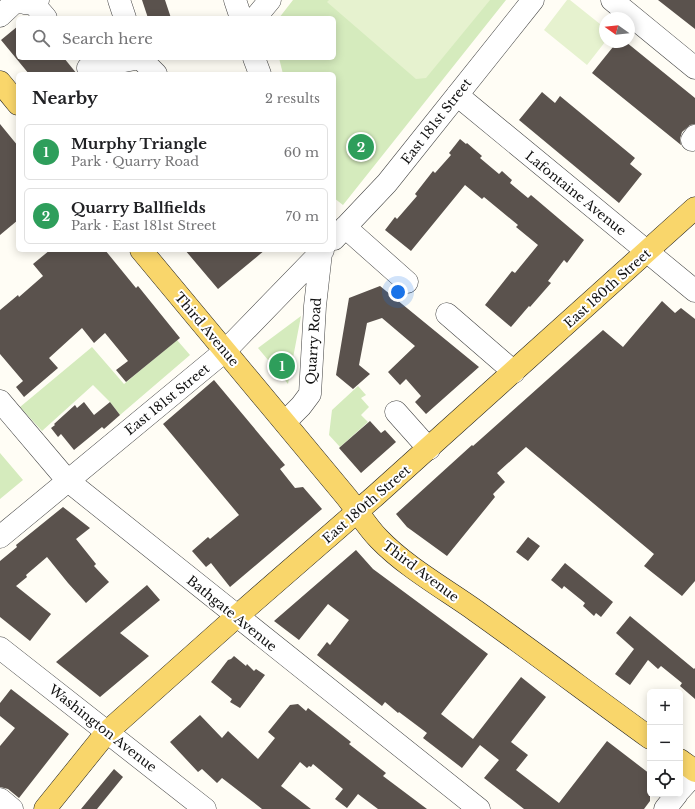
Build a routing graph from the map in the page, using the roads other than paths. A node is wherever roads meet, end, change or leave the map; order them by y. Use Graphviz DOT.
graph roads {
  1 [pos="119,0"];
  2 [pos="235,0"];
  3 [pos="270,0"];
  4 [pos="533,0"];
  5 [pos="612,0"];
  6 [pos="30,4"];
  7 [pos="0,16"];
  8 [pos="124,16"];
  9 [pos="240,16"];
  10 [pos="257,16"];
  11 [pos="128,60"];
  12 [pos="142,60"];
  13 [pos="255,60"];
  14 [pos="85,67"];
  15 [pos="695,68"];
  16 [pos="154,72"];
  17 [pos="259,72"];
  18 [pos="0,82"];
  19 [pos="457,95"];
  20 [pos="16,102"];
  21 [pos="695,208"];
  22 [pos="336,237"];
  23 [pos="336,247"];
  24 [pos="647,251"];
  25 [pos="143,252"];
  26 [pos="321,252"];
  27 [pos="327,252"];
  28 [pos="407,282"];
  29 [pos="695,291"];
  30 [pos="447,314"];
  31 [pos="226,351"];
  32 [pos="514,372"];
  33 [pos="0,401"];
  34 [pos="396,412"];
  35 [pos="285,422"];
  36 [pos="428,448"];
  37 [pos="67,480"];
  38 [pos="358,511"];
  39 [pos="0,537"];
  40 [pos="236,617"];
  41 [pos="0,648"];
  42 [pos="107,732"];
  43 [pos="647,736"];
  44 [pos="681,761"];
  45 [pos="695,772"];
  46 [pos="683,786"];
  47 [pos="675,797"];
  48 [pos="0,799"];
  49 [pos="12,809"];
  50 [pos="46,809"];
  51 [pos="205,809"];
  52 [pos="479,809"];
  53 [pos="665,809"];
  1 -- 8 [label="street"];
  2 -- 9 [label="street"];
  3 -- 10 [label="street"];
  4 -- 19 [label="street, East 181st Street"];
  5 -- 15 [label="street"];
  6 -- 7 [label="street"];
  11 -- 14 [label="street"];
  12 -- 16 [label="street"];
  13 -- 17 [label="street"];
  18 -- 20 [label="main road"];
  19 -- 22 [label="street, East 181st Street"];
  19 -- 24 [label="street, Lafontaine Avenue"];
  21 -- 24 [label="main road, East 180th Street"];
  23 -- 28 [label="street"];
  24 -- 29 [label="street, Lafontaine Avenue"];
  24 -- 32 [label="main road, East 180th Street"];
  25 -- 31 [label="main road, Third Avenue"];
  26 -- 31 [label="street, East 181st Street"];
  27 -- 35 [label="street, Quarry Road"];
  30 -- 32 [label="street"];
  31 -- 35 [label="main road, Third Avenue"];
  31 -- 37 [label="street, East 181st Street"];
  32 -- 36 [label="main road, East 180th Street"];
  33 -- 37 [label="street, Bathgate Avenue"];
  34 -- 36 [label="street"];
  35 -- 38 [label="main road, Third Avenue"];
  36 -- 38 [label="main road, East 180th Street"];
  37 -- 39 [label="street, East 181st Street"];
  37 -- 40 [label="street, Bathgate Avenue"];
  38 -- 40 [label="main road, East 180th Street"];
  38 -- 43 [label="main road, Third Avenue"];
  40 -- 42 [label="main road, East 180th Street"];
  40 -- 52 [label="street, Bathgate Avenue"];
  41 -- 42 [label="street, Washington Avenue"];
  42 -- 50 [label="main road, East 180th Street"];
  42 -- 51 [label="street, Washington Avenue"];
  44 -- 45 [label="main road"];
  45 -- 46 [label="street"];
  47 -- 53 [label="street"];
  48 -- 49 [label="street"];
}
